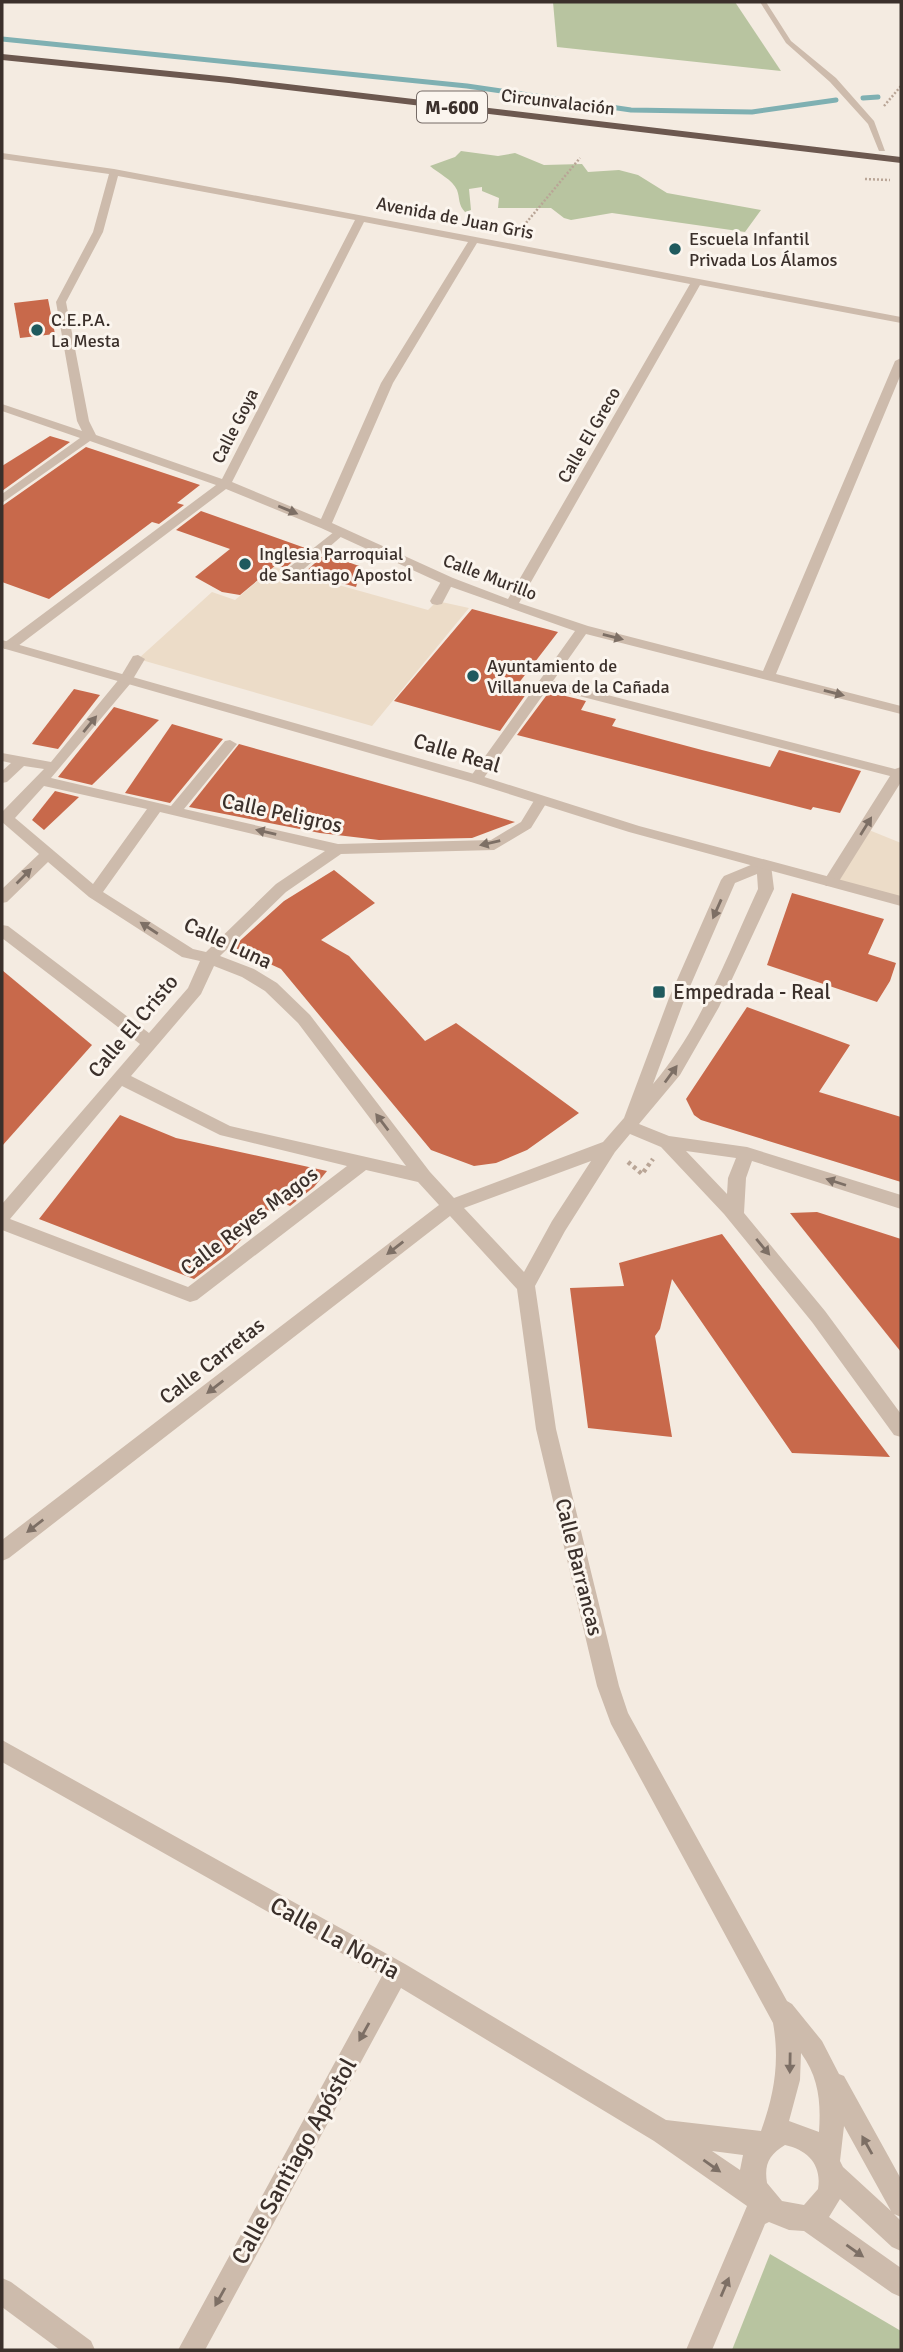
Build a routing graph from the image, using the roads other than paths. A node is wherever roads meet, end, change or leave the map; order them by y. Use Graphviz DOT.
graph roads {
  1 [pos="762,2"];
  2 [pos="2,57"];
  3 [pos="882,149"];
  4 [pos="2,156"];
  5 [pos="901,160"];
  6 [pos="114,172"];
  7 [pos="361,218"];
  8 [pos="474,240"];
  9 [pos="697,281"];
  10 [pos="901,320"];
  11 [pos="901,361"];
  12 [pos="2,407"];
  13 [pos="90,436"];
  14 [pos="225,484"];
  15 [pos="2,499"];
  16 [pos="325,525"];
  17 [pos="340,532"];
  18 [pos="292,572"];
  19 [pos="448,582"];
  20 [pos="437,601"];
  21 [pos="510,605"];
  22 [pos="583,629"];
  23 [pos="5,645"];
  24 [pos="138,659"];
  25 [pos="768,676"];
  26 [pos="125,681"];
  27 [pos="545,683"];
  28 [pos="901,710"];
  29 [pos="230,744"];
  30 [pos="2,757"];
  31 [pos="20,762"];
  32 [pos="54,767"];
  33 [pos="900,773"];
  34 [pos="2,779"];
  35 [pos="476,779"];
  36 [pos="43,781"];
  37 [pos="540,802"];
  38 [pos="156,807"];
  39 [pos="175,811"];
  40 [pos="4,818"];
  41 [pos="338,849"];
  42 [pos="46,855"];
  43 [pos="763,865"];
  44 [pos="831,883"];
  45 [pos="94,893"];
  46 [pos="2,898"];
  47 [pos="901,901"];
  48 [pos="2,930"];
  49 [pos="209,958"];
  50 [pos="150,1042"];
  51 [pos="120,1078"];
  52 [pos="628,1127"];
  53 [pos="667,1142"];
  54 [pos="609,1147"];
  55 [pos="747,1153"];
  56 [pos="362,1164"];
  57 [pos="424,1177"];
  58 [pos="901,1202"];
  59 [pos="449,1207"];
  60 [pos="735,1213"];
  61 [pos="2,1216"];
  62 [pos="2,1223"];
  63 [pos="526,1286"];
  64 [pos="901,1429"];
  65 [pos="2,1552"];
  66 [pos="2,1750"];
  67 [pos="397,1972"];
  68 [pos="773,1998"];
  69 [pos="827,2071"];
  70 [pos="663,2132"];
  71 [pos="766,2141"];
  72 [pos="830,2167"];
  73 [pos="764,2203"];
  74 [pos="901,2204"];
  75 [pos="808,2218"];
  76 [pos="901,2238"];
  77 [pos="901,2284"];
  78 [pos="2,2291"];
  79 [pos="82,2350"];
  80 [pos="191,2350"];
  81 [pos="699,2350"];
  1 -- 3 [label="lane"];
  2 -- 5 [label="highway, Circunvalación / M-600"];
  4 -- 6 [label="street, Avenida de Juan Gris"];
  6 -- 7 [label="street, Avenida de Juan Gris"];
  6 -- 13 [label="street"];
  7 -- 8 [label="street, Avenida de Juan Gris"];
  7 -- 14 [label="street, Calle Goya"];
  8 -- 9 [label="street, Avenida de Juan Gris"];
  8 -- 16 [label="street"];
  9 -- 10 [label="street, Avenida de Juan Gris"];
  9 -- 21 [label="street, Calle El Greco"];
  11 -- 25 [label="street"];
  12 -- 13 [label="street, Calle Murillo"];
  13 -- 14 [label="street, Calle Murillo"];
  13 -- 15 [label="street"];
  14 -- 16 [label="street, Calle Murillo, one-way"];
  14 -- 23 [label="street, Calle Goya"];
  16 -- 17 [label="street, Calle Murillo"];
  17 -- 18 [label="street"];
  17 -- 19 [label="street, Calle Murillo"];
  19 -- 20 [label="street"];
  19 -- 21 [label="street, Calle Murillo"];
  21 -- 22 [label="street, Calle Murillo"];
  22 -- 25 [label="street, Calle Murillo, one-way"];
  22 -- 27 [label="street"];
  23 -- 26 [label="street, Calle Real"];
  24 -- 26 [label="street"];
  25 -- 28 [label="street, Calle Murillo, one-way"];
  32 -- 26 [label="street, one-way"];
  26 -- 35 [label="street, Calle Real"];
  27 -- 33 [label="street"];
  27 -- 35 [label="street"];
  29 -- 39 [label="street"];
  30 -- 31 [label="street"];
  31 -- 32 [label="street"];
  31 -- 34 [label="street"];
  32 -- 36 [label="street"];
  44 -- 33 [label="street, one-way"];
  35 -- 37 [label="street, Calle Real"];
  36 -- 38 [label="street, Calle Peligros"];
  36 -- 40 [label="street"];
  37 -- 41 [label="street, Calle Peligros, one-way"];
  37 -- 43 [label="street, Calle Real"];
  38 -- 39 [label="street, Calle Peligros"];
  38 -- 45 [label="street"];
  41 -- 39 [label="street, Calle Peligros, one-way"];
  40 -- 42 [label="street, Calle Luna"];
  41 -- 49 [label="street, Calle El Cristo"];
  42 -- 45 [label="street, Calle Luna"];
  46 -- 42 [label="street, one-way"];
  43 -- 44 [label="street, Calle Real"];
  52 -- 43 [label="street, one-way"];
  43 -- 52 [label="street, one-way"];
  44 -- 47 [label="street, Calle Real"];
  49 -- 45 [label="street, Calle Luna, one-way"];
  48 -- 50 [label="street"];
  49 -- 50 [label="street, Calle El Cristo"];
  57 -- 49 [label="street, Calle Luna, one-way"];
  50 -- 51 [label="street, Calle El Cristo"];
  51 -- 56 [label="street"];
  51 -- 61 [label="street, Calle El Cristo"];
  52 -- 53 [label="street"];
  52 -- 54 [label="street"];
  53 -- 55 [label="street"];
  53 -- 60 [label="street"];
  54 -- 59 [label="street, Calle Carretas"];
  54 -- 63 [label="street"];
  58 -- 55 [label="street, one-way"];
  55 -- 60 [label="street"];
  56 -- 57 [label="street"];
  56 -- 62 [label="street, Calle Reyes Magos"];
  57 -- 59 [label="street, Calle Luna"];
  59 -- 63 [label="street, Calle Luna"];
  59 -- 65 [label="street, Calle Carretas, one-way"];
  60 -- 64 [label="street, one-way"];
  63 -- 68 [label="street, Calle Barrancas"];
  66 -- 67 [label="street, Calle La Noria"];
  67 -- 70 [label="street, Calle La Noria"];
  67 -- 80 [label="street, Calle Santiago Apóstol, one-way"];
  68 -- 69 [label="street, Calle Barrancas"];
  68 -- 71 [label="street, Calle Barrancas, one-way"];
  69 -- 72 [label="street, Calle Barrancas"];
  74 -- 69 [label="street, one-way"];
  70 -- 71 [label="street, Calle La Noria"];
  70 -- 73 [label="street, Calle La Noria, one-way"];
  71 -- 72 [label="street"];
  71 -- 73 [label="street"];
  72 -- 75 [label="street"];
  72 -- 76 [label="street"];
  73 -- 75 [label="street"];
  81 -- 73 [label="street, one-way"];
  75 -- 77 [label="street, one-way"];
  78 -- 79 [label="street"];
}
